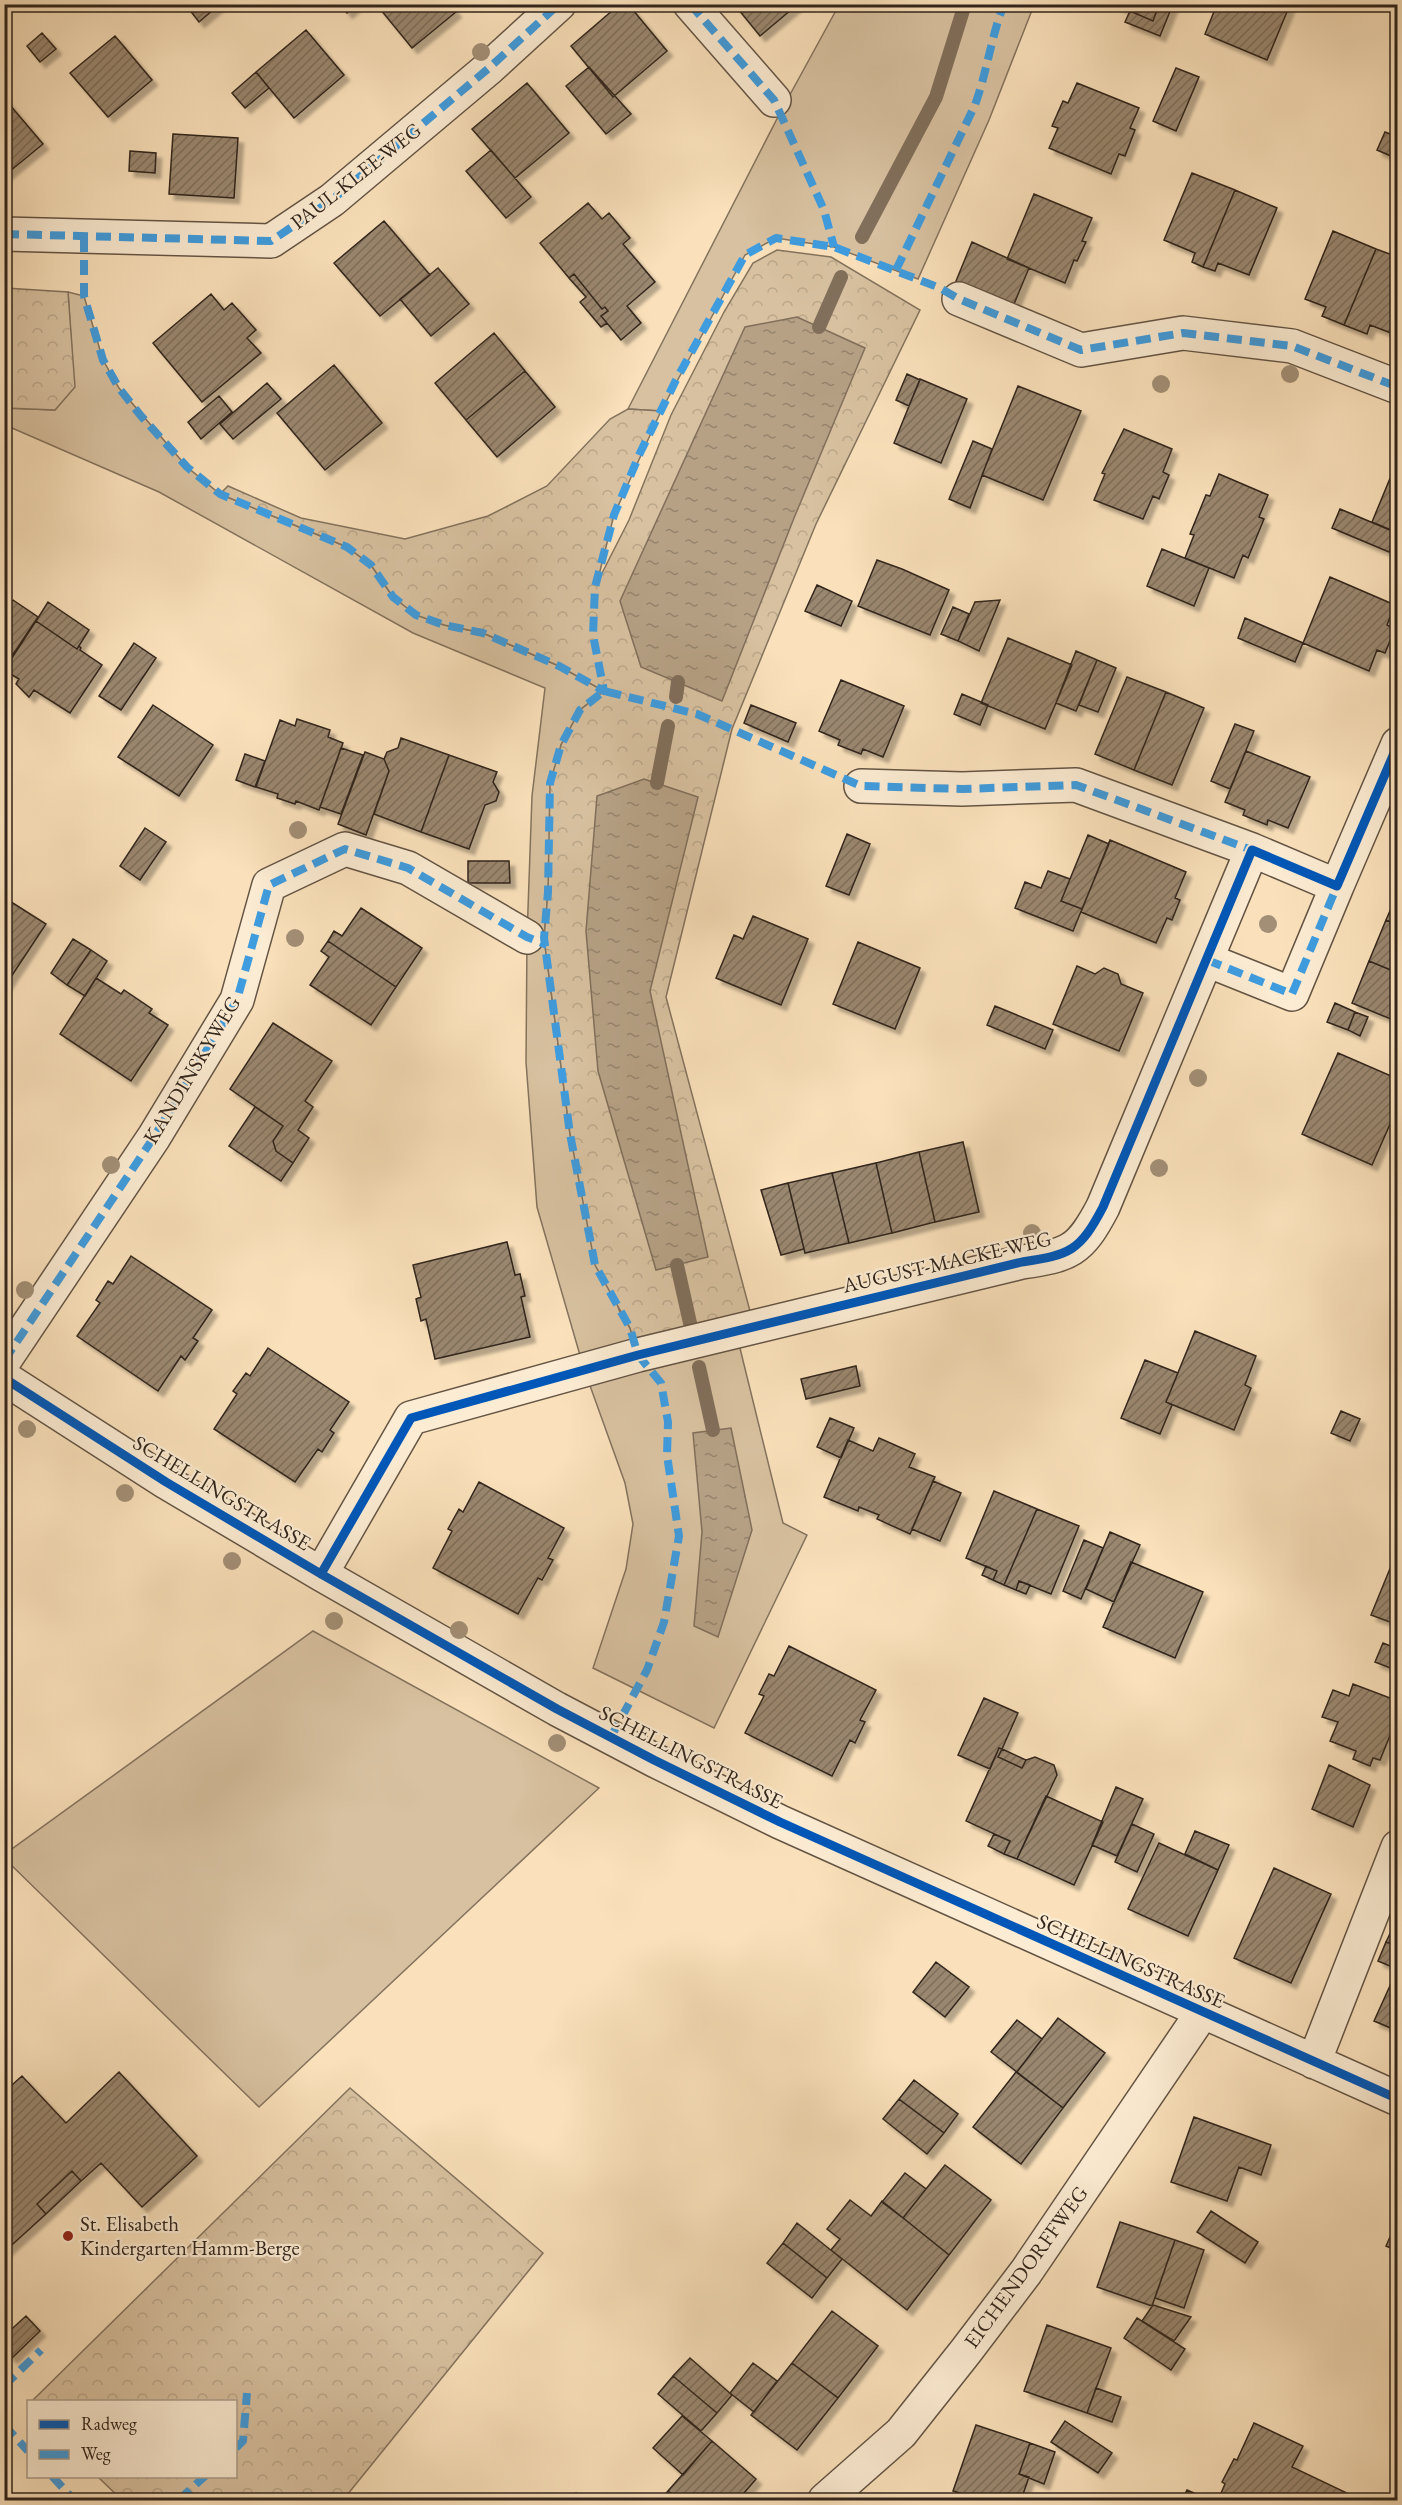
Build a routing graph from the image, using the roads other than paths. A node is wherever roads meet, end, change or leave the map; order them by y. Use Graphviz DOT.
graph roads {
  1 [pos="690,4"];
  2 [pos="555,6"];
  3 [pos="774,100"];
  4 [pos="4,234"];
  5 [pos="959,299"];
  6 [pos="1398,387"];
  7 [pos="1398,744"];
  8 [pos="861,786"];
  9 [pos="1252,850"];
  10 [pos="1337,886"];
  11 [pos="527,937"];
  12 [pos="1208,960"];
  13 [pos="4,1361"];
  14 [pos="4,1378"];
  15 [pos="321,1574"];
  16 [pos="1398,1847"];
  17 [pos="1202,2013"];
  18 [pos="1314,2062"];
  19 [pos="1398,2099"];
  20 [pos="825,2500"];
  1 -- 3 [label="street"];
  2 -- 4 [label="street, PAUL-KLEE-WEG"];
  5 -- 6 [label="street"];
  7 -- 10 [label="street"];
  8 -- 9 [label="street"];
  9 -- 10 [label="street"];
  9 -- 12 [label="street, AUGUST-MACKE-WEG"];
  10 -- 12 [label="street"];
  11 -- 13 [label="street, KANDINSKYWEG"];
  12 -- 15 [label="street, AUGUST-MACKE-WEG"];
  14 -- 15 [label="street, SCHELLINGSTRASSE"];
  15 -- 17 [label="street, SCHELLINGSTRASSE"];
  16 -- 18 [label="street"];
  17 -- 18 [label="street, SCHELLINGSTRASSE"];
  17 -- 20 [label="street, EICHENDORFFWEG"];
  18 -- 19 [label="street, SCHELLINGSTRASSE"];
}
